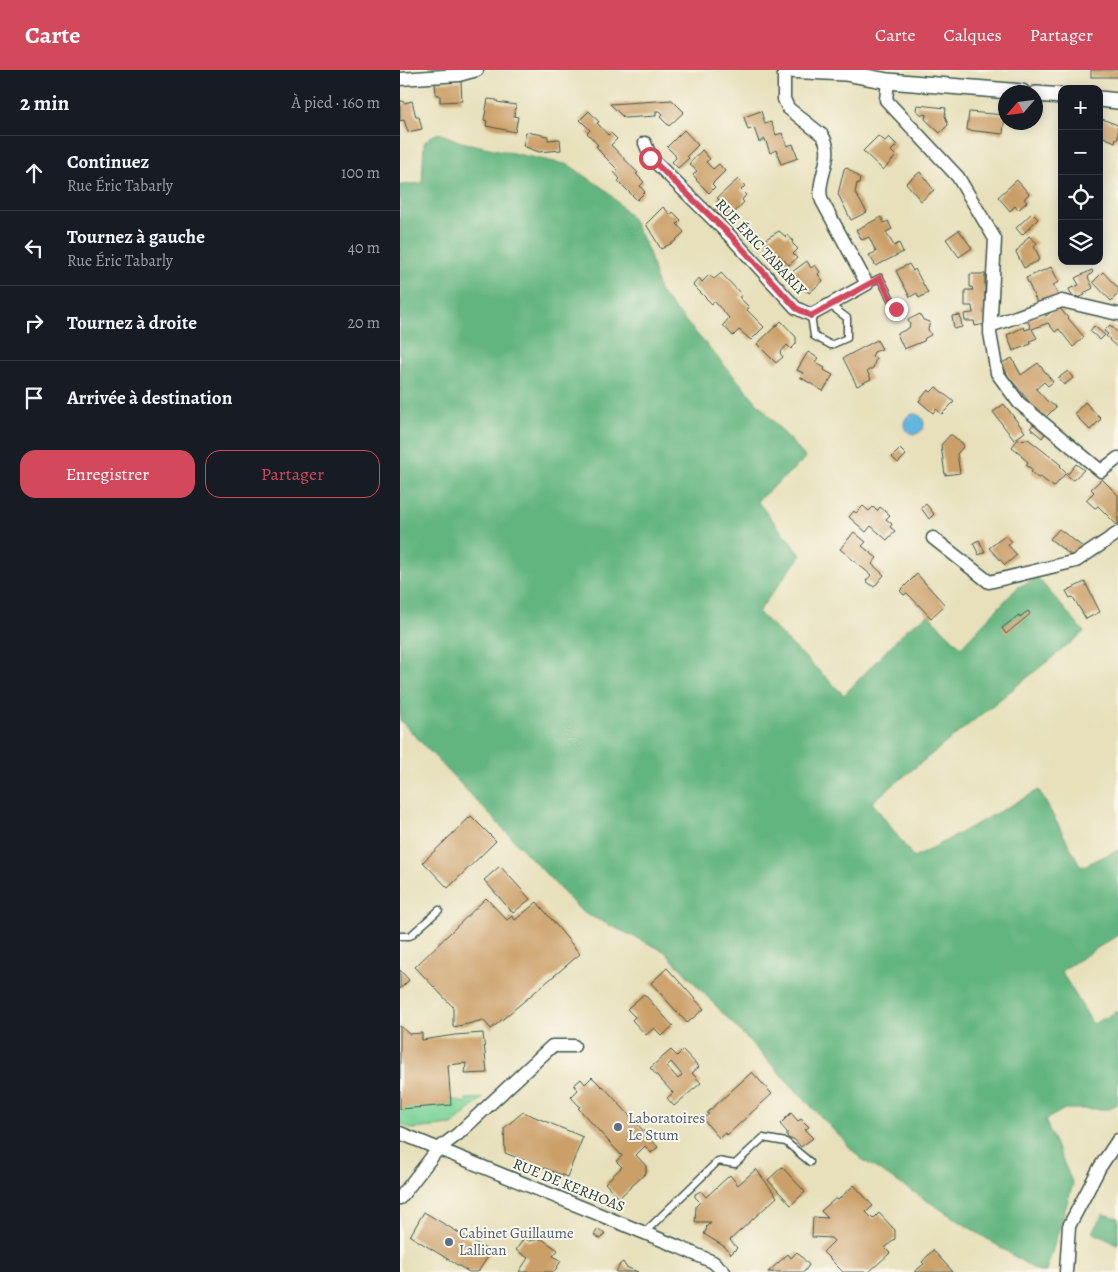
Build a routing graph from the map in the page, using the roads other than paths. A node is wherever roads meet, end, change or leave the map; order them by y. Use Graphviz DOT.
graph roads {
  1 [pos="477,70"];
  2 [pos="786,70"];
  3 [pos="844,72"];
  4 [pos="400,79"];
  5 [pos="888,81"];
  6 [pos="998,90"];
  7 [pos="1043,95"];
  8 [pos="1058,96"];
  9 [pos="1103,99"];
  10 [pos="1118,101"];
  11 [pos="645,143"];
  12 [pos="867,284"];
  13 [pos="830,304"];
  14 [pos="896,309"];
  15 [pos="1118,314"];
  16 [pos="811,316"];
  17 [pos="990,326"];
  18 [pos="1118,458"];
  19 [pos="1118,533"];
  20 [pos="932,538"];
  21 [pos="439,910"];
  22 [pos="400,936"];
  23 [pos="574,1046"];
  24 [pos="400,1133"];
  25 [pos="1118,1140"];
  26 [pos="438,1149"];
  27 [pos="810,1162"];
  28 [pos="400,1198"];
  29 [pos="645,1232"];
  30 [pos="724,1272"];
  31 [pos="1066,1272"];
  1 -- 4 [label="street"];
  2 -- 3 [label="street"];
  2 -- 12 [label="street"];
  3 -- 5 [label="street"];
  5 -- 6 [label="street"];
  5 -- 17 [label="street"];
  7 -- 8 [label="street"];
  9 -- 10 [label="street"];
  11 -- 16 [label="street, RUE ÉRIC TABARLY"];
  12 -- 13 [label="street, RUE ÉRIC TABARLY"];
  12 -- 14 [label="lane"];
  13 -- 16 [label="street, RUE ÉRIC TABARLY"];
  13 -- 16 [label="lane"];
  15 -- 17 [label="street"];
  17 -- 18 [label="street"];
  19 -- 20 [label="street"];
  21 -- 22 [label="lane"];
  23 -- 26 [label="street"];
  24 -- 26 [label="street, RUE DE KERHOAS"];
  25 -- 31 [label="street"];
  26 -- 28 [label="street"];
  26 -- 29 [label="street, RUE DE KERHOAS"];
  27 -- 29 [label="lane"];
  29 -- 30 [label="street, RUE DE KERHOAS"];
}
